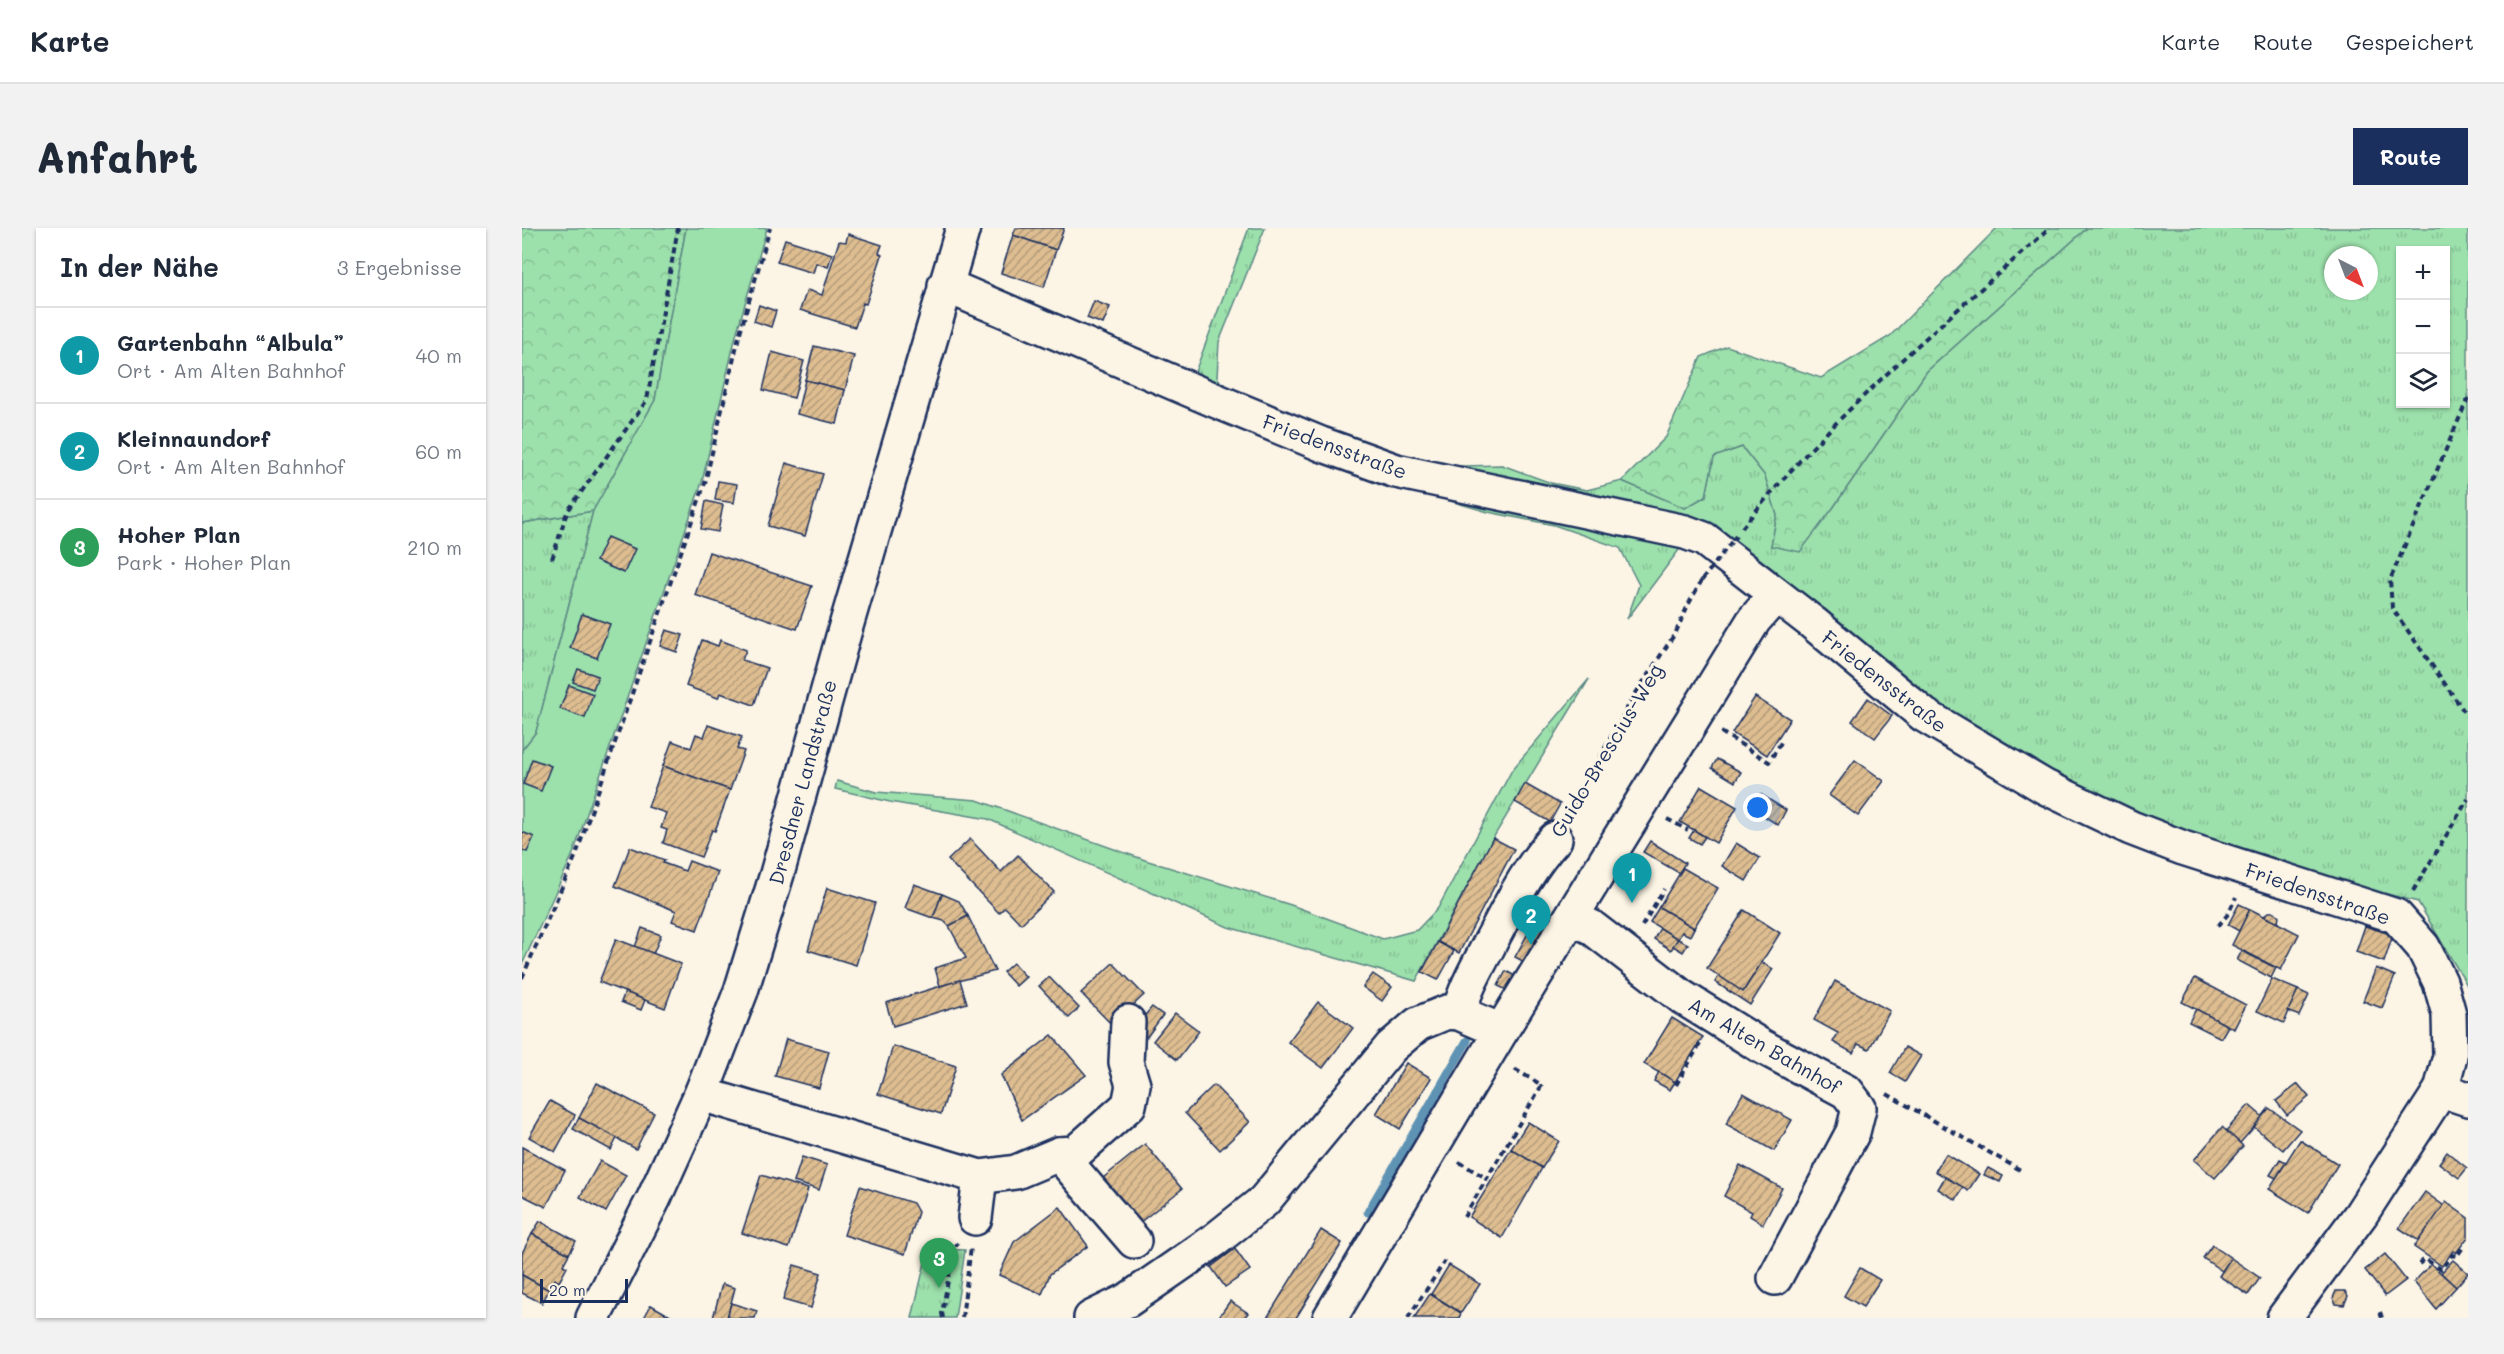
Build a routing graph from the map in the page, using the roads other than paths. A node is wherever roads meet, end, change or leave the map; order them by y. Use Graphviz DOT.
graph roads {
  1 [pos="963,228"];
  2 [pos="945,285"];
  3 [pos="1776,595"];
  4 [pos="1555,839"];
  5 [pos="1572,918"];
  6 [pos="1460,1013"];
  7 [pos="1128,1022"];
  8 [pos="1494,1043"];
  9 [pos="702,1092"];
  10 [pos="2454,1095"];
  11 [pos="1059,1154"];
  12 [pos="980,1177"];
  13 [pos="973,1234"];
  14 [pos="1134,1240"];
  15 [pos="1775,1278"];
  16 [pos="2290,1316"];
  17 [pos="593,1318"];
  18 [pos="1091,1318"];
  19 [pos="1330,1318"];
  1 -- 2 [label="street, Dresdner Landstraße"];
  2 -- 3 [label="street, Friedensstraße"];
  2 -- 9 [label="street, Dresdner Landstraße"];
  3 -- 5 [label="street"];
  3 -- 10 [label="street, Friedensstraße"];
  4 -- 6 [label="street, Guido-Brescius-Weg"];
  5 -- 8 [label="street"];
  5 -- 15 [label="street, Am Alten Bahnhof"];
  6 -- 8 [label="street"];
  6 -- 18 [label="street"];
  7 -- 11 [label="street"];
  8 -- 19 [label="street"];
  9 -- 12 [label="street"];
  9 -- 17 [label="street, Dresdner Landstraße"];
  10 -- 16 [label="street, Friedensstraße"];
  11 -- 12 [label="street"];
  11 -- 14 [label="street"];
  12 -- 13 [label="street"];
}
